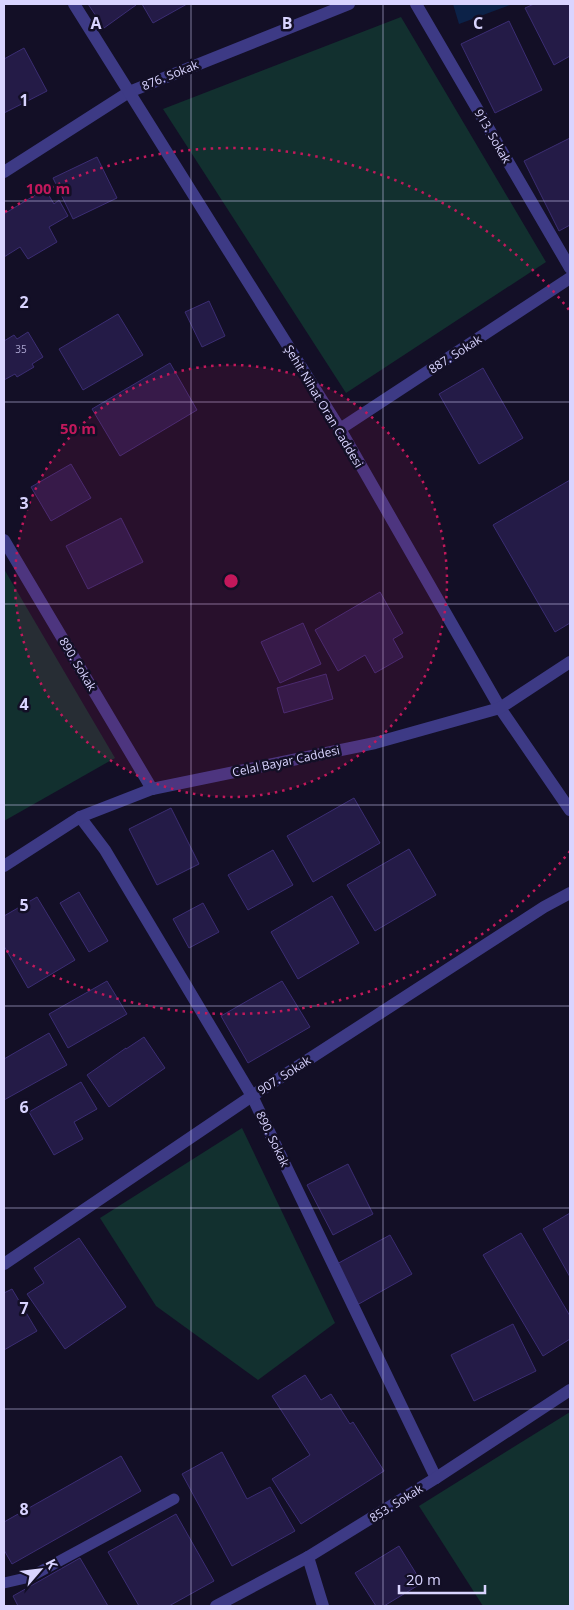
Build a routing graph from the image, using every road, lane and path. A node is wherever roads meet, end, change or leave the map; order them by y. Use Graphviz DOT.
graph roads {
  1 [pos="74,4"];
  2 [pos="349,4"];
  3 [pos="416,4"];
  4 [pos="129,92"];
  5 [pos="4,172"];
  6 [pos="570,268"];
  7 [pos="570,278"];
  8 [pos="340,429"];
  9 [pos="4,540"];
  10 [pos="570,662"];
  11 [pos="500,708"];
  12 [pos="152,789"];
  13 [pos="570,810"];
  14 [pos="80,817"];
  15 [pos="4,866"];
  16 [pos="570,893"];
  17 [pos="252,1096"];
  18 [pos="4,1264"];
  19 [pos="570,1390"];
  20 [pos="436,1478"];
  21 [pos="174,1499"];
  22 [pos="308,1557"];
  23 [pos="4,1583"];
  24 [pos="216,1606"];
  25 [pos="323,1606"];
  1 -- 4 [label="street, Şehit Nihat Oran Caddesi"];
  2 -- 4 [label="street, 876. Sokak"];
  3 -- 6 [label="street, 913. Sokak"];
  4 -- 5 [label="street, 876. Sokak"];
  4 -- 8 [label="street, Şehit Nihat Oran Caddesi"];
  7 -- 8 [label="street, 887. Sokak"];
  8 -- 11 [label="street, Şehit Nihat Oran Caddesi"];
  9 -- 12 [label="street, 890. Sokak"];
  10 -- 11 [label="street, Celal Bayar Caddesi"];
  11 -- 12 [label="street, Celal Bayar Caddesi"];
  11 -- 13 [label="street, Şehit Nihat Oran Caddesi"];
  12 -- 14 [label="street, Celal Bayar Caddesi"];
  14 -- 15 [label="street, Celal Bayar Caddesi"];
  14 -- 17 [label="street, 890. Sokak"];
  16 -- 17 [label="street, 907. Sokak"];
  17 -- 18 [label="street, 907. Sokak"];
  17 -- 20 [label="street, 890. Sokak"];
  19 -- 20 [label="street, 853. Sokak"];
  20 -- 22 [label="street, 853. Sokak"];
  21 -- 23 [label="lane"];
  22 -- 24 [label="street, 853. Sokak"];
  22 -- 25 [label="street"];
}
